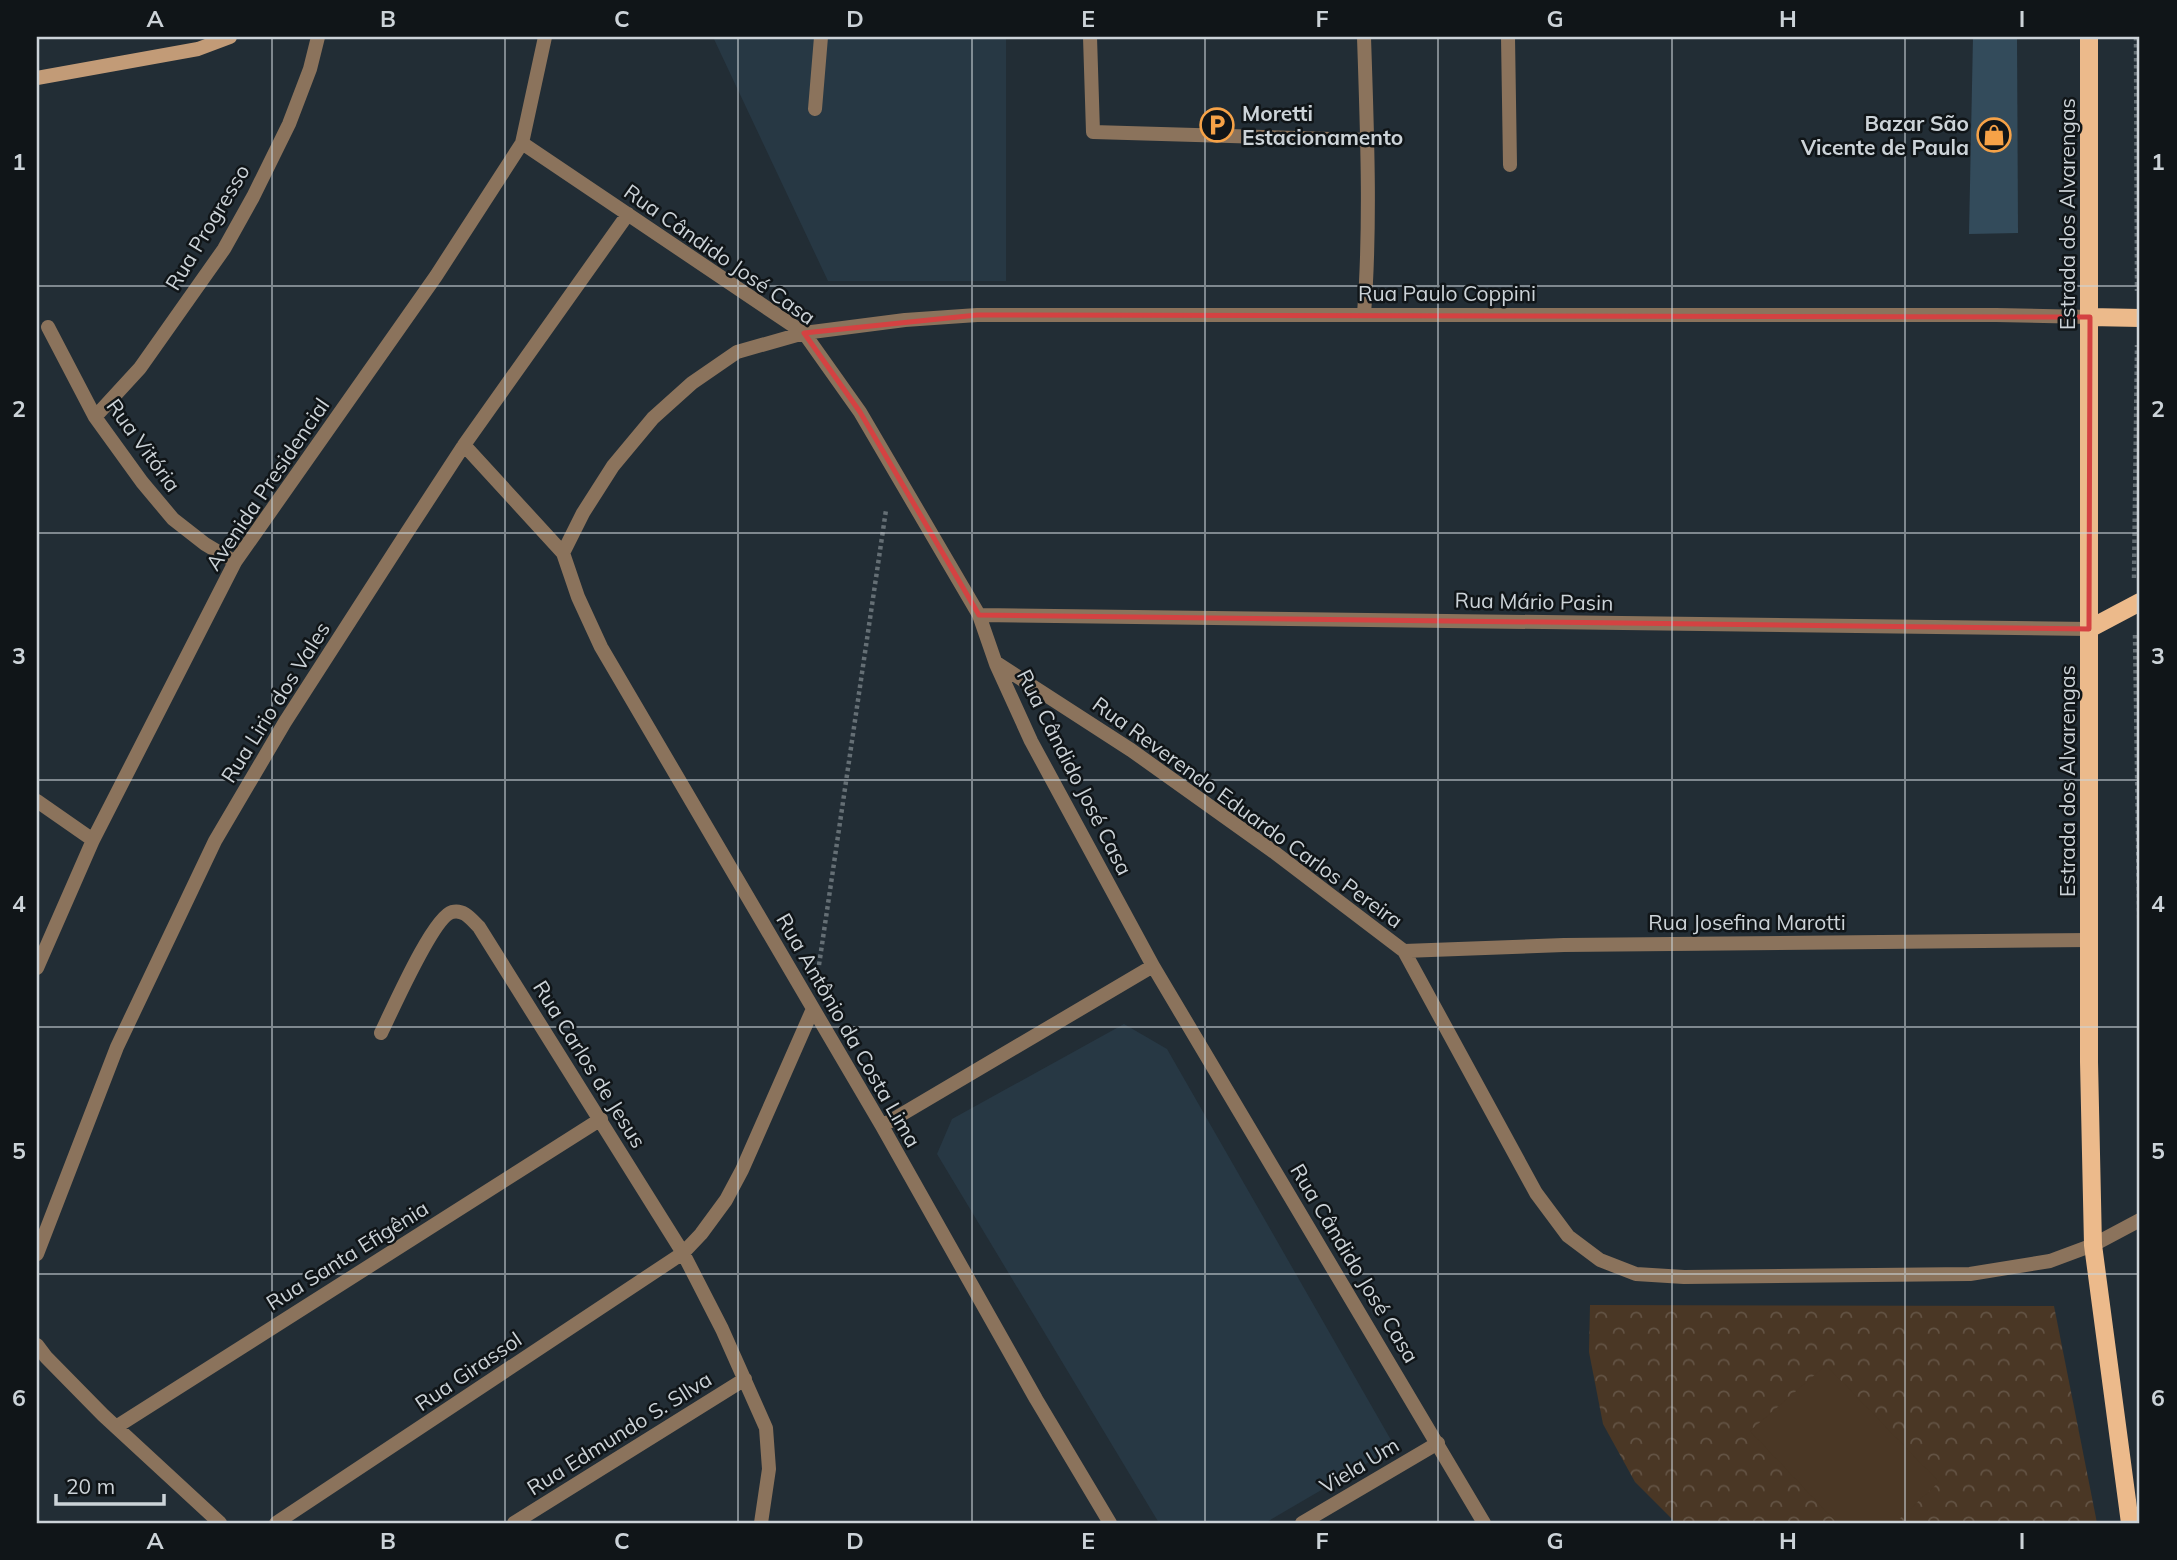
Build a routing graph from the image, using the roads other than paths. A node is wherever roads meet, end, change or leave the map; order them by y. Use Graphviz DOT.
graph roads {
  1 [pos="230,37"];
  2 [pos="318,37"];
  3 [pos="545,37"];
  4 [pos="821,37"];
  5 [pos="1090,37"];
  6 [pos="1364,37"];
  7 [pos="1508,37"];
  8 [pos="2090,37"];
  9 [pos="196,43"];
  10 [pos="37,78"];
  11 [pos="815,109"];
  12 [pos="1367,140"];
  13 [pos="522,143"];
  14 [pos="1510,164"];
  15 [pos="628,214"];
  16 [pos="1364,314"];
  17 [pos="2090,317"];
  18 [pos="2139,318"];
  19 [pos="48,327"];
  20 [pos="804,333"];
  21 [pos="95,416"];
  22 [pos="464,445"];
  23 [pos="563,553"];
  24 [pos="235,562"];
  25 [pos="2137,602"];
  26 [pos="979,615"];
  27 [pos="2089,629"];
  28 [pos="996,664"];
  29 [pos="37,802"];
  30 [pos="93,840"];
  31 [pos="2090,940"];
  32 [pos="1404,951"];
  33 [pos="1153,966"];
  34 [pos="37,968"];
  35 [pos="812,1011"];
  36 [pos="381,1033"];
  37 [pos="601,1119"];
  38 [pos="881,1126"];
  39 [pos="2140,1220"];
  40 [pos="2093,1245"];
  41 [pos="683,1253"];
  42 [pos="37,1254"];
  43 [pos="37,1345"];
  44 [pos="745,1379"];
  45 [pos="116,1427"];
  46 [pos="1438,1443"];
  47 [pos="220,1523"];
  48 [pos="276,1523"];
  49 [pos="514,1523"];
  50 [pos="761,1523"];
  51 [pos="1110,1523"];
  52 [pos="1302,1523"];
  53 [pos="1484,1523"];
  54 [pos="2130,1523"];
  1 -- 9 [label="street"];
  2 -- 21 [label="street, Rua Progresso"];
  3 -- 13 [label="street, Avenida Presidencial"];
  4 -- 11 [label="street"];
  5 -- 12 [label="street"];
  6 -- 12 [label="street"];
  7 -- 14 [label="street"];
  8 -- 17 [label="main road, Estrada dos Alvarengas"];
  9 -- 10 [label="street"];
  12 -- 16 [label="street"];
  13 -- 15 [label="street, Rua Cândido José Casa"];
  13 -- 24 [label="street, Avenida Presidencial"];
  15 -- 20 [label="street, Rua Cândido José Casa"];
  15 -- 22 [label="street, Rua Lirio dos Vales"];
  16 -- 17 [label="street, Rua Paulo Coppini"];
  16 -- 20 [label="street, Rua Paulo Coppini"];
  17 -- 18 [label="main road"];
  17 -- 27 [label="main road, Estrada dos Alvarengas"];
  19 -- 21 [label="street, Rua Vitória"];
  20 -- 23 [label="street, Rua Paulo Coppini"];
  20 -- 26 [label="street, Rua Cândido José Casa"];
  21 -- 24 [label="street, Rua Vitória"];
  22 -- 23 [label="street"];
  22 -- 42 [label="street, Rua Lirio dos Vales"];
  23 -- 35 [label="street, Rua Antônio da Costa Lima"];
  24 -- 30 [label="street, Avenida Presidencial"];
  25 -- 27 [label="main road"];
  26 -- 27 [label="street, Rua Mário Pasin"];
  26 -- 28 [label="street, Rua Cândido José Casa"];
  27 -- 31 [label="main road, Estrada dos Alvarengas"];
  28 -- 32 [label="street, Rua Reverendo Eduardo Carlos Pereira"];
  28 -- 33 [label="street, Rua Cândido José Casa"];
  29 -- 30 [label="street"];
  30 -- 34 [label="street, Avenida Presidencial"];
  31 -- 32 [label="street, Rua Josefina Marotti"];
  31 -- 40 [label="main road, Estrada dos Alvarengas"];
  32 -- 40 [label="street, Rua Reverendo Eduardo Carlos Pereira"];
  33 -- 38 [label="street"];
  33 -- 46 [label="street, Rua Cândido José Casa"];
  35 -- 38 [label="street, Rua Antônio da Costa Lima"];
  35 -- 41 [label="street, Rua Girassol"];
  36 -- 37 [label="street, Rua Carlos de Jesus"];
  37 -- 41 [label="street, Rua Carlos de Jesus"];
  37 -- 45 [label="street, Rua Santa Efigênia"];
  38 -- 51 [label="street, Rua Antônio da Costa Lima"];
  39 -- 40 [label="street, Rua Reverendo Eduardo Carlos Pereira"];
  40 -- 54 [label="main road, Estrada dos Alvarengas"];
  41 -- 44 [label="street, Rua Carlos de Jesus"];
  41 -- 48 [label="street, Rua Girassol"];
  43 -- 45 [label="street"];
  44 -- 49 [label="street, Rua Edmundo S. SIlva"];
  44 -- 50 [label="street, Rua Carlos de Jesus"];
  45 -- 47 [label="street"];
  46 -- 52 [label="street, Viela Um"];
  46 -- 53 [label="street, Rua Cândido José Casa"];
}
